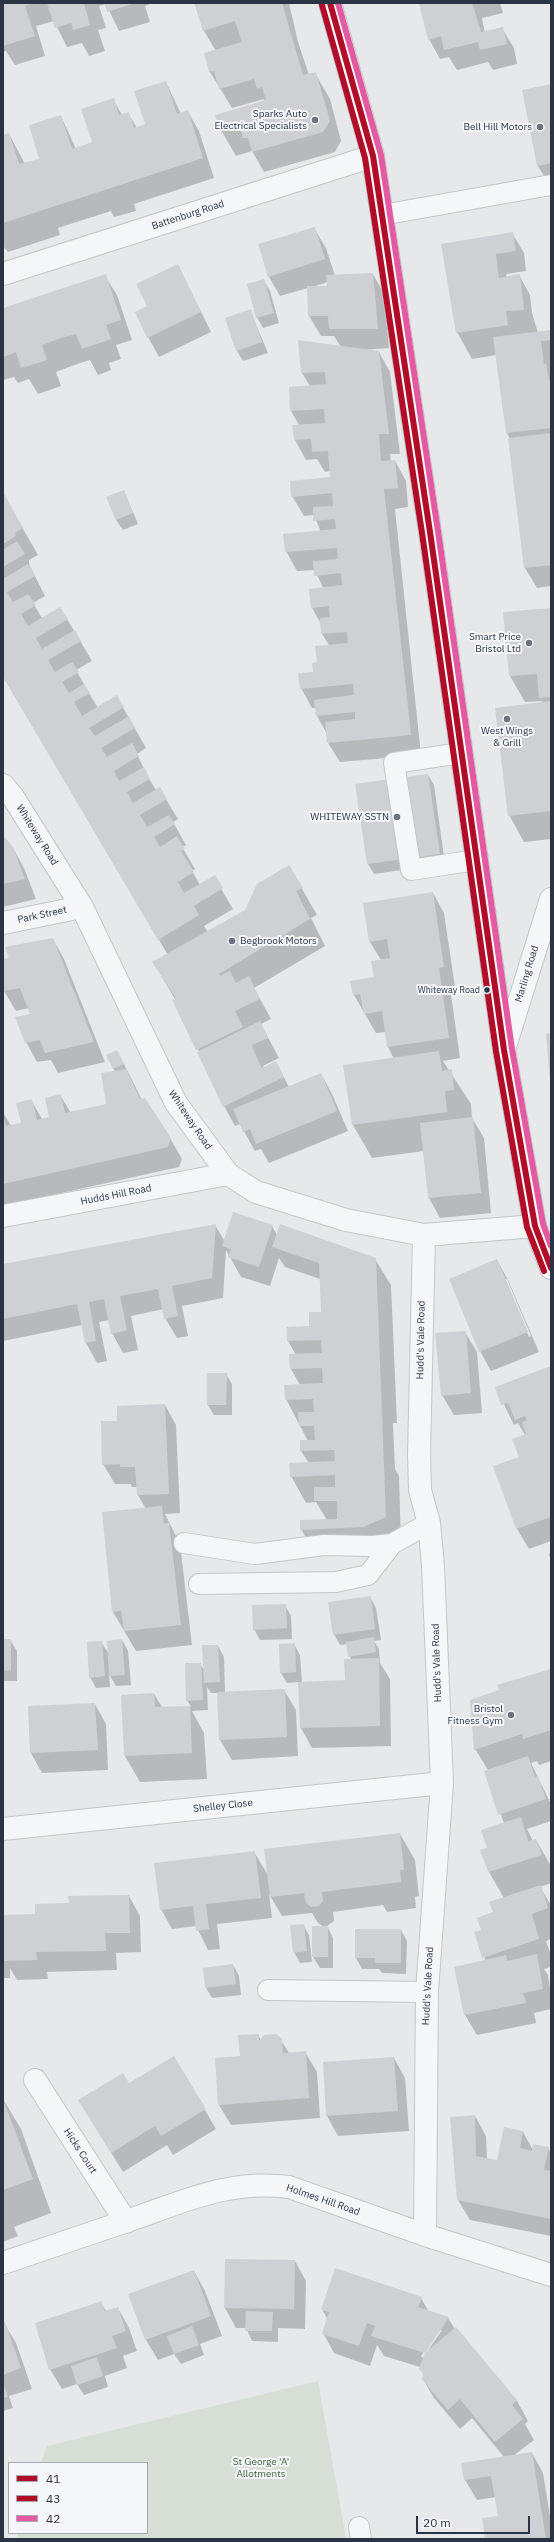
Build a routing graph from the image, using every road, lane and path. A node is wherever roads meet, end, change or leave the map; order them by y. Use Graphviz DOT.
graph roads {
  1 [pos="330,3"];
  2 [pos="373,156"];
  3 [pos="551,185"];
  4 [pos="382,215"];
  5 [pos="3,274"];
  6 [pos="460,753"];
  7 [pos="3,785"];
  8 [pos="476,860"];
  9 [pos="551,899"];
  10 [pos="82,907"];
  11 [pos="3,923"];
  12 [pos="504,1050"];
  13 [pos="228,1174"];
  14 [pos="3,1216"];
  15 [pos="535,1226"];
  16 [pos="424,1235"];
  17 [pos="551,1268"];
  18 [pos="429,1523"];
  19 [pos="184,1542"];
  20 [pos="392,1544"];
  21 [pos="199,1584"];
  22 [pos="442,1783"];
  23 [pos="3,1826"];
  24 [pos="3,1830"];
  25 [pos="3,1843"];
  26 [pos="268,1990"];
  27 [pos="427,1992"];
  28 [pos="35,2080"];
  29 [pos="126,2222"];
  30 [pos="425,2235"];
  31 [pos="3,2263"];
  32 [pos="550,2279"];
  1 -- 2 [label="main road"];
  2 -- 4 [label="main road"];
  2 -- 5 [label="street, Battenburg Road"];
  3 -- 4 [label="lane"];
  4 -- 6 [label="main road"];
  6 -- 8 [label="main road"];
  6 -- 8 [label="lane"];
  7 -- 10 [label="street, Whiteway Road"];
  8 -- 12 [label="main road"];
  9 -- 12 [label="street, Marling Road"];
  10 -- 11 [label="street, Park Street"];
  10 -- 13 [label="street, Whiteway Road"];
  12 -- 15 [label="main road"];
  13 -- 14 [label="street, Hudds Hill Road"];
  13 -- 16 [label="street, Whiteway Road"];
  15 -- 16 [label="street, Whiteway Road"];
  15 -- 17 [label="main road"];
  16 -- 18 [label="street, Hudd's Vale Road"];
  18 -- 20 [label="lane"];
  18 -- 22 [label="street, Hudd's Vale Road"];
  19 -- 20 [label="lane"];
  20 -- 21 [label="lane"];
  22 -- 24 [label="street, Shelley Close"];
  22 -- 27 [label="street, Hudd's Vale Road"];
  23 -- 24 [label="street"];
  24 -- 25 [label="street"];
  26 -- 27 [label="lane"];
  27 -- 30 [label="street, Hudd's Vale Road"];
  28 -- 29 [label="street, Hicks Court"];
  29 -- 30 [label="street, Holmes Hill Road"];
  29 -- 31 [label="street, Holmes Hill Road"];
  30 -- 32 [label="street, Holmes Hill Road"];
}
